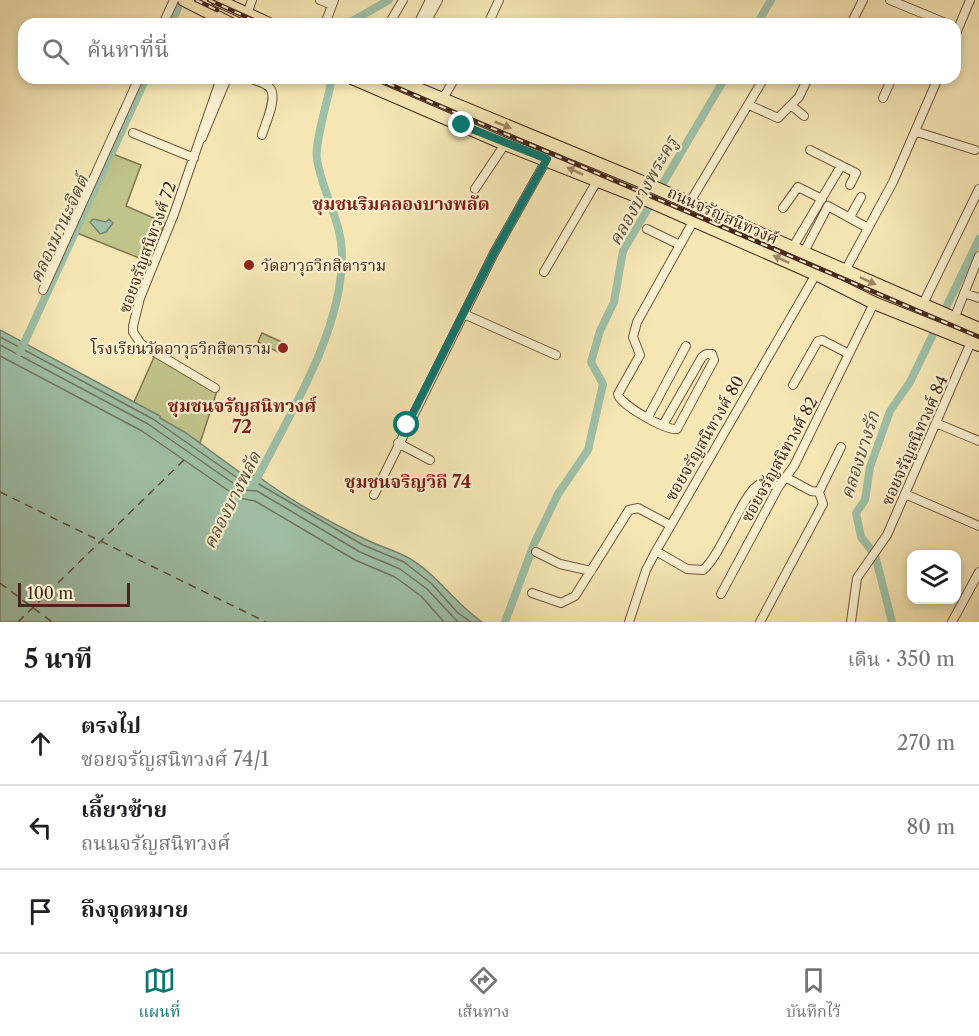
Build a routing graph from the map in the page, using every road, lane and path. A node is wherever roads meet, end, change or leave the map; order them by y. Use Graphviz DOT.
graph roads {
  1 [pos="174,0"];
  2 [pos="184,0"];
  3 [pos="217,0"];
  4 [pos="252,0"];
  5 [pos="320,0"];
  6 [pos="403,0"];
  7 [pos="430,0"];
  8 [pos="438,0"];
  9 [pos="499,0"];
  10 [pos="863,0"];
  11 [pos="890,0"];
  12 [pos="970,0"];
  13 [pos="333,2"];
  14 [pos="247,14"];
  15 [pos="166,18"];
  16 [pos="219,18"];
  17 [pos="255,18"];
  18 [pos="327,18"];
  19 [pos="392,18"];
  20 [pos="421,18"];
  21 [pos="428,18"];
  22 [pos="491,18"];
  23 [pos="854,18"];
  24 [pos="934,18"];
  25 [pos="961,19"];
  26 [pos="136,84"];
  27 [pos="219,84"];
  28 [pos="225,84"];
  29 [pos="264,84"];
  30 [pos="366,84"];
  31 [pos="406,84"];
  32 [pos="451,84"];
  33 [pos="761,84"];
  34 [pos="805,84"];
  35 [pos="889,84"];
  36 [pos="935,84"];
  37 [pos="883,98"];
  38 [pos="442,100"];
  39 [pos="749,105"];
  40 [pos="792,106"];
  41 [pos="468,111"];
  42 [pos="804,116"];
  43 [pos="462,125"];
  44 [pos="917,132"];
  45 [pos="133,133"];
  46 [pos="262,135"];
  47 [pos="505,144"];
  48 [pos="197,145"];
  49 [pos="810,150"];
  50 [pos="975,150"];
  51 [pos="195,158"];
  52 [pos="547,159"];
  53 [pos="842,166"];
  54 [pos="597,181"];
  55 [pos="850,185"];
  56 [pos="475,189"];
  57 [pos="979,189"];
  58 [pos="861,197"];
  59 [pos="822,199"];
  60 [pos="690,202"];
  61 [pos="783,208"];
  62 [pos="850,217"];
  63 [pos="694,220"];
  64 [pos="868,228"];
  65 [pos="647,229"];
  66 [pos="680,244"];
  67 [pos="799,250"];
  68 [pos="978,261"];
  69 [pos="844,271"];
  70 [pos="544,272"];
  71 [pos="816,274"];
  72 [pos="43,290"];
  73 [pos="964,293"];
  74 [pos="979,298"];
  75 [pos="874,303"];
  76 [pos="923,304"];
  77 [pos="464,314"];
  78 [pos="954,319"];
  79 [pos="979,329"];
  80 [pos="975,343"];
  81 [pos="686,346"];
  82 [pos="849,354"];
  83 [pos="556,355"];
  84 [pos="793,385"];
  85 [pos="215,388"];
  86 [pos="648,417"];
  87 [pos="936,423"];
  88 [pos="663,426"];
  89 [pos="979,441"];
  90 [pos="398,443"];
  91 [pos="841,447"];
  92 [pos="430,460"];
  93 [pos="788,478"];
  94 [pos="779,486"];
  95 [pos="819,492"];
  96 [pos="905,494"];
  97 [pos="374,495"];
  98 [pos="670,525"];
  99 [pos="979,526"];
  100 [pos="656,551"];
  101 [pos="536,552"];
  102 [pos="591,571"];
  103 [pos="979,572"];
  104 [pos="532,593"];
  105 [pos="721,594"];
  106 [pos="629,622"];
  107 [pos="760,622"];
  108 [pos="851,622"];
  109 [pos="952,622"];
  1 -- 15 [label="street"];
  2 -- 16 [label="main road"];
  3 -- 14 [label="main road"];
  4 -- 14 [label="street"];
  5 -- 13 [label="street"];
  6 -- 19 [label="street"];
  7 -- 20 [label="street"];
  8 -- 21 [label="street"];
  9 -- 22 [label="street"];
  10 -- 23 [label="street"];
  11 -- 24 [label="street"];
  12 -- 25 [label="street"];
  13 -- 18 [label="street"];
  14 -- 17 [label="main road"];
  26 -- 72 [label="street"];
  27 -- 48 [label="street, ซอยจรัญสนิทวงศ์ 72"];
  28 -- 48 [label="street, ซอยจรัญสนิทวงศ์ 72"];
  29 -- 46 [label="street"];
  30 -- 43 [label="main road, ถนนจรัญสนิทวงศ์"];
  31 -- 38 [label="main road, ถนนจรัญสนิทวงศ์"];
  32 -- 38 [label="street"];
  33 -- 39 [label="street"];
  34 -- 40 [label="street"];
  35 -- 37 [label="street"];
  36 -- 44 [label="street"];
  38 -- 41 [label="main road, ถนนจรัญสนิทวงศ์"];
  39 -- 40 [label="street"];
  39 -- 60 [label="street"];
  40 -- 42 [label="street"];
  41 -- 43 [label="main road"];
  41 -- 60 [label="main road, ถนนจรัญสนิทวงศ์, one-way"];
  43 -- 47 [label="main road, ถนนจรัญสนิทวงศ์"];
  44 -- 50 [label="street"];
  44 -- 64 [label="street"];
  45 -- 51 [label="street"];
  47 -- 52 [label="main road, ถนนจรัญสนิทวงศ์"];
  47 -- 56 [label="street"];
  48 -- 51 [label="street, ซอยจรัญสนิทวงศ์ 72"];
  49 -- 53 [label="street"];
  51 -- 85 [label="street, ซอยจรัญสนิทวงศ์ 72"];
  54 -- 52 [label="main road, ถนนจรัญสนิทวงศ์, one-way"];
  52 -- 77 [label="street"];
  53 -- 55 [label="street"];
  53 -- 59 [label="street"];
  54 -- 63 [label="main road, ถนนจรัญสนิทวงศ์"];
  54 -- 70 [label="street"];
  57 -- 76 [label="street"];
  58 -- 62 [label="street"];
  59 -- 61 [label="street"];
  59 -- 67 [label="street"];
  60 -- 67 [label="main road, ถนนจรัญสนิทวงศ์"];
  62 -- 64 [label="street"];
  62 -- 67 [label="street"];
  63 -- 66 [label="street"];
  71 -- 63 [label="main road, ถนนจรัญสนิทวงศ์, one-way"];
  64 -- 69 [label="street"];
  65 -- 66 [label="street"];
  66 -- 86 [label="street"];
  67 -- 69 [label="main road, ถนนจรัญสนิทวงศ์"];
  68 -- 73 [label="street"];
  69 -- 76 [label="main road, ถนนจรัญสนิทวงศ์, one-way"];
  71 -- 75 [label="main road, ถนนจรัญสนิทวงศ์"];
  71 -- 98 [label="street, ซอยจรัญสนิทวงศ์ 80"];
  73 -- 74 [label="street"];
  73 -- 78 [label="street"];
  75 -- 80 [label="main road, ถนนจรัญสนิทวงศ์"];
  75 -- 82 [label="street, ซอยจรัญสนิทวงศ์ 82"];
  76 -- 78 [label="main road, ถนนจรัญสนิทวงศ์"];
  77 -- 83 [label="street"];
  77 -- 90 [label="street"];
  78 -- 79 [label="main road, ถนนจรัญสนิทวงศ์"];
  80 -- 87 [label="street, ซอยจรัญสนิทวงศ์ 84"];
  81 -- 86 [label="street"];
  82 -- 84 [label="street"];
  82 -- 93 [label="street, ซอยจรัญสนิทวงศ์ 82"];
  86 -- 88 [label="street"];
  87 -- 89 [label="street"];
  87 -- 96 [label="street, ซอยจรัญสนิทวงศ์ 84"];
  88 -- 88 [label="street"];
  90 -- 92 [label="street"];
  90 -- 97 [label="street"];
  91 -- 95 [label="street"];
  93 -- 94 [label="street, ซอยจรัญสนิทวงศ์ 82"];
  93 -- 95 [label="street"];
  94 -- 100 [label="street"];
  94 -- 105 [label="street, ซอยจรัญสนิทวงศ์ 82"];
  95 -- 107 [label="street"];
  96 -- 99 [label="street"];
  96 -- 108 [label="street, ซอยจรัญสนิทวงศ์ 84"];
  98 -- 100 [label="street, ซอยจรัญสนิทวงศ์ 80"];
  98 -- 102 [label="street"];
  100 -- 106 [label="street, ซอยจรัญสนิทวงศ์ 80"];
  101 -- 102 [label="street"];
  102 -- 104 [label="street"];
  103 -- 109 [label="street"];
}
